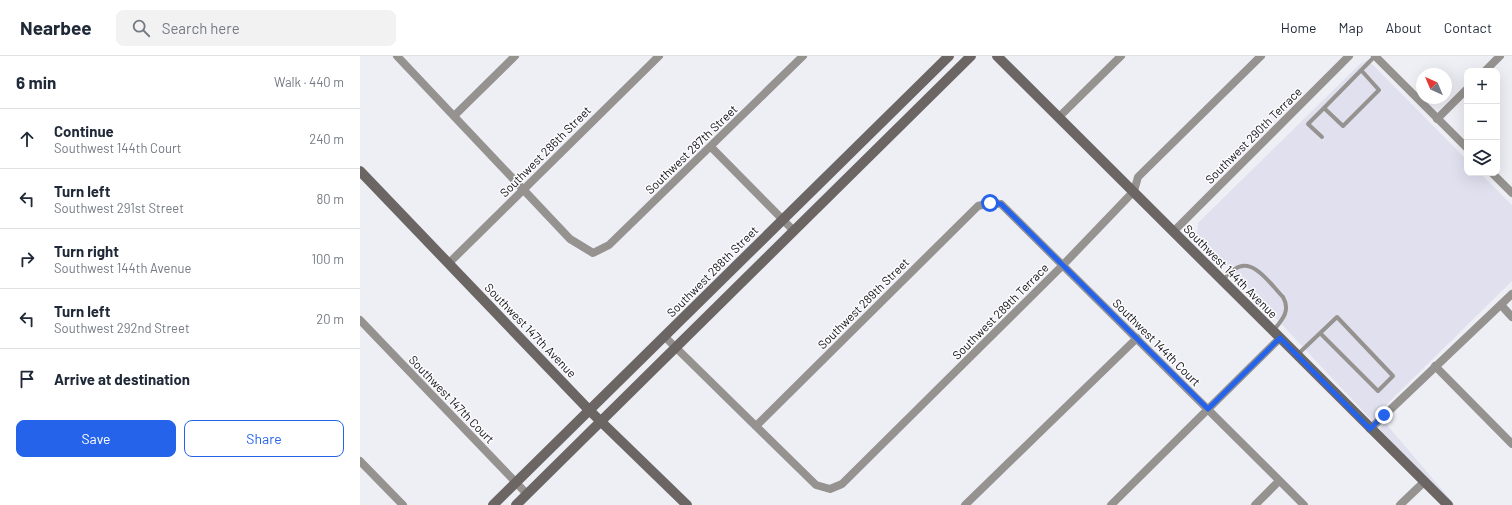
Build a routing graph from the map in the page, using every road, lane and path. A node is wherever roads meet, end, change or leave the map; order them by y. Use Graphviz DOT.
graph roads {
  1 [pos="397,56"];
  2 [pos="515,56"];
  3 [pos="659,56"];
  4 [pos="803,56"];
  5 [pos="949,56"];
  6 [pos="971,56"];
  7 [pos="997,56"];
  8 [pos="1121,56"];
  9 [pos="1261,56"];
  10 [pos="1349,56"];
  11 [pos="1375,56"];
  12 [pos="1500,56"];
  13 [pos="1488,68"];
  14 [pos="1361,70"];
  15 [pos="1464,92"];
  16 [pos="1324,108"];
  17 [pos="454,116"];
  18 [pos="1059,117"];
  19 [pos="1438,119"];
  20 [pos="1322,137"];
  21 [pos="1464,145"];
  22 [pos="711,147"];
  23 [pos="360,171"];
  24 [pos="1496,176"];
  25 [pos="1510,188"];
  26 [pos="524,189"];
  27 [pos="1134,191"];
  28 [pos="990,203"];
  29 [pos="782,219"];
  30 [pos="794,231"];
  31 [pos="1173,232"];
  32 [pos="449,263"];
  33 [pos="1063,266"];
  34 [pos="1222,281"];
  35 [pos="1512,294"];
  36 [pos="1501,305"];
  37 [pos="1512,317"];
  38 [pos="360,320"];
  39 [pos="1273,331"];
  40 [pos="1320,332"];
  41 [pos="664,336"];
  42 [pos="1137,338"];
  43 [pos="1280,338"];
  44 [pos="676,348"];
  45 [pos="1297,355"];
  46 [pos="1435,366"];
  47 [pos="1208,409"];
  48 [pos="589,410"];
  49 [pos="601,422"];
  50 [pos="756,426"];
  51 [pos="1370,429"];
  52 [pos="1512,444"];
  53 [pos="360,460"];
  54 [pos="1279,481"];
  55 [pos="516,482"];
  56 [pos="1424,482"];
  57 [pos="527,494"];
  58 [pos="403,505"];
  59 [pos="493,505"];
  60 [pos="516,505"];
  61 [pos="687,505"];
  62 [pos="965,505"];
  63 [pos="1111,505"];
  64 [pos="1255,505"];
  65 [pos="1304,505"];
  66 [pos="1400,505"];
  67 [pos="1448,505"];
  1 -- 17 [label="street"];
  2 -- 17 [label="street"];
  3 -- 26 [label="street, Southwest 286th Street"];
  4 -- 22 [label="street, Southwest 287th Street"];
  5 -- 29 [label="main road, Southwest 288th Street"];
  6 -- 30 [label="main road"];
  7 -- 18 [label="main road, Southwest 144th Avenue"];
  8 -- 18 [label="street"];
  9 -- 27 [label="street, Southwest 289th Terrace"];
  10 -- 31 [label="street, Southwest 290th Terrace"];
  11 -- 14 [label="lane"];
  11 -- 19 [label="street"];
  12 -- 13 [label="street"];
  14 -- 16 [label="lane"];
  14 -- 16 [label="lane"];
  15 -- 19 [label="street"];
  16 -- 20 [label="lane"];
  17 -- 26 [label="street"];
  18 -- 27 [label="main road, Southwest 144th Avenue"];
  19 -- 21 [label="street"];
  22 -- 26 [label="street, Southwest 287th Street"];
  22 -- 29 [label="street"];
  23 -- 32 [label="main road, Southwest 147th Avenue"];
  24 -- 25 [label="street"];
  26 -- 32 [label="street, Southwest 286th Street"];
  27 -- 31 [label="main road, Southwest 144th Avenue"];
  27 -- 33 [label="street, Southwest 289th Terrace"];
  28 -- 33 [label="street, Southwest 144th Court"];
  28 -- 50 [label="street, Southwest 289th Street"];
  29 -- 30 [label="street"];
  29 -- 41 [label="main road, Southwest 288th Street"];
  30 -- 44 [label="main road"];
  31 -- 34 [label="main road, Southwest 144th Avenue"];
  32 -- 48 [label="main road, Southwest 147th Avenue"];
  33 -- 42 [label="street, Southwest 144th Court"];
  33 -- 50 [label="street, Southwest 289th Terrace"];
  34 -- 39 [label="main road, Southwest 144th Avenue"];
  34 -- 39 [label="lane"];
  35 -- 36 [label="street"];
  36 -- 37 [label="street"];
  36 -- 46 [label="street"];
  38 -- 55 [label="street, Southwest 147th Court"];
  39 -- 43 [label="main road, Southwest 144th Avenue"];
  40 -- 40 [label="lane"];
  40 -- 45 [label="lane"];
  41 -- 44 [label="street"];
  41 -- 48 [label="main road, Southwest 288th Street"];
  42 -- 47 [label="street, Southwest 144th Court"];
  42 -- 62 [label="street"];
  43 -- 45 [label="main road, Southwest 144th Avenue"];
  43 -- 47 [label="street"];
  44 -- 49 [label="main road"];
  44 -- 50 [label="street"];
  45 -- 51 [label="main road, Southwest 144th Avenue"];
  46 -- 51 [label="street"];
  46 -- 52 [label="street"];
  47 -- 54 [label="street, Southwest 144th Court"];
  47 -- 63 [label="street"];
  48 -- 49 [label="main road, Southwest 147th Avenue"];
  48 -- 55 [label="main road, Southwest 288th Street"];
  49 -- 57 [label="main road"];
  49 -- 61 [label="main road, Southwest 147th Avenue"];
  51 -- 56 [label="main road, Southwest 144th Avenue"];
  53 -- 58 [label="street"];
  54 -- 64 [label="street"];
  54 -- 65 [label="street, Southwest 144th Court"];
  55 -- 57 [label="street, Southwest 147th Court"];
  55 -- 59 [label="main road, Southwest 288th Street"];
  56 -- 66 [label="street"];
  56 -- 67 [label="main road, Southwest 144th Avenue"];
  57 -- 60 [label="main road"];
}
